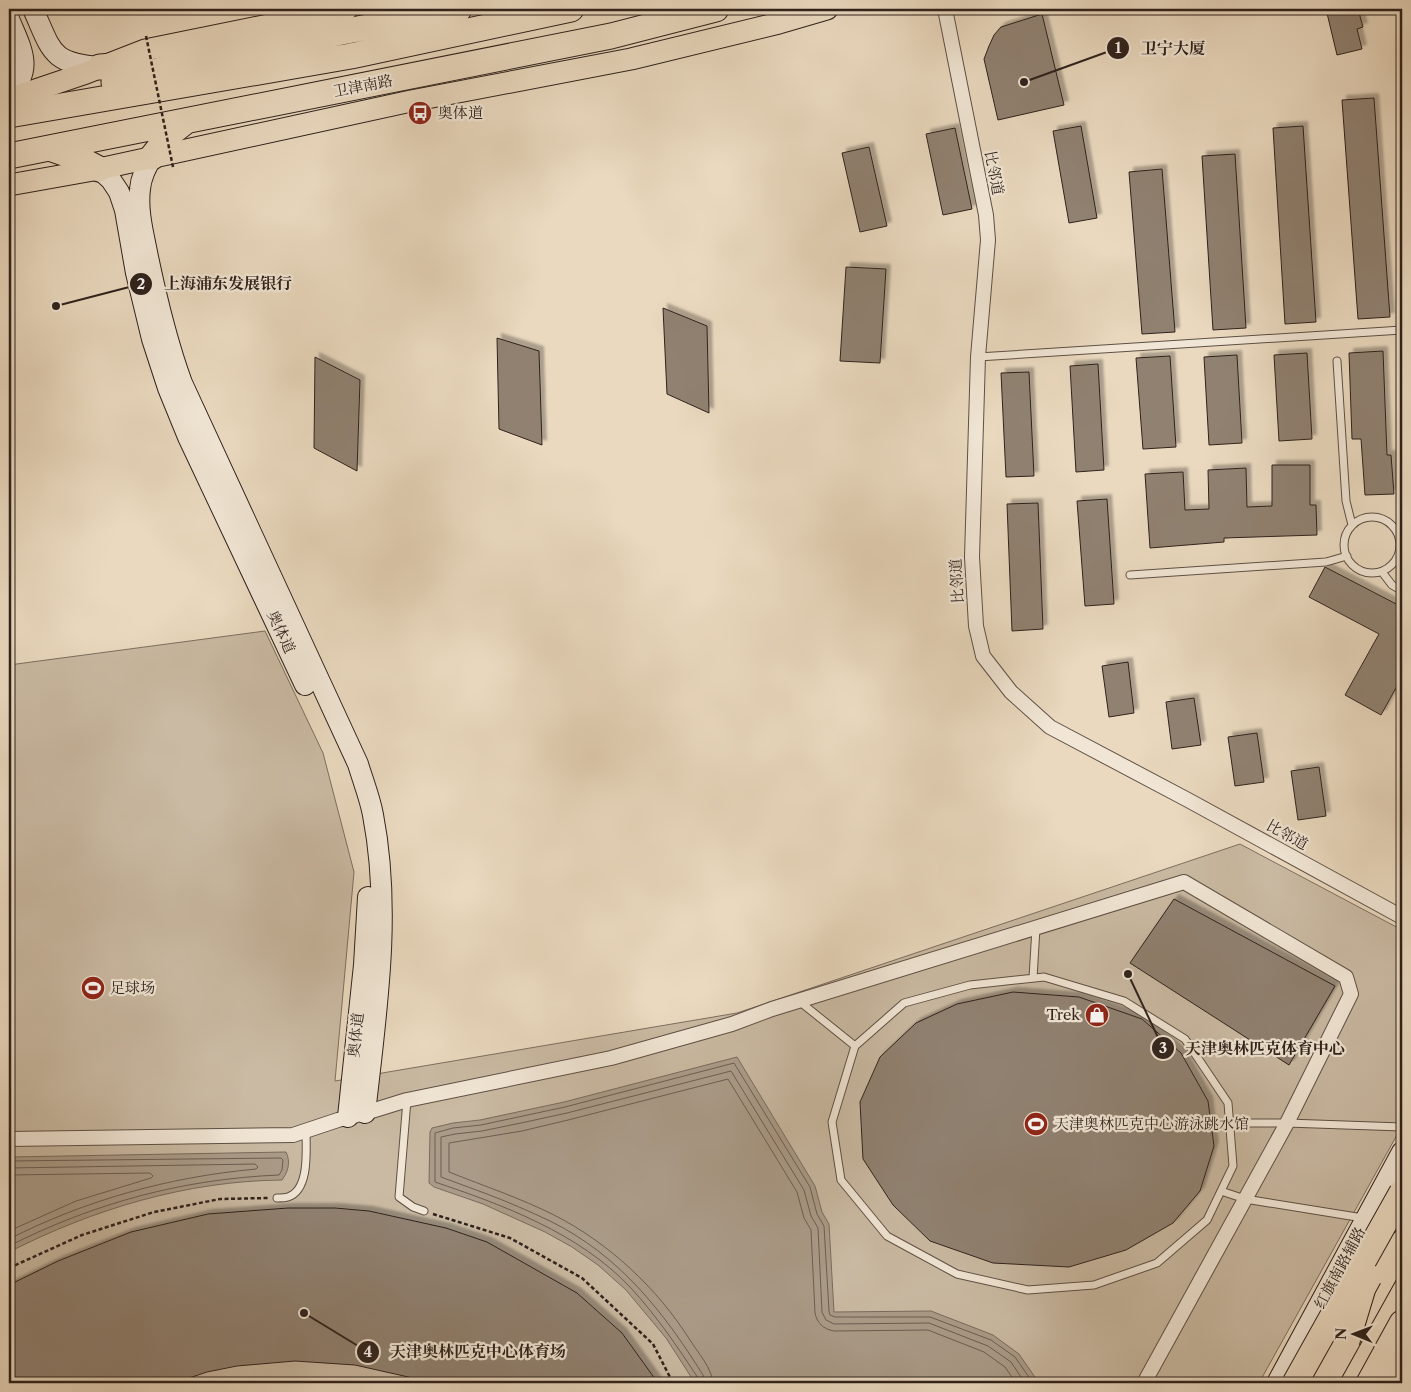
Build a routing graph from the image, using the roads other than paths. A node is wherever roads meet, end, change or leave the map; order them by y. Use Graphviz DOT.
graph roads {
  1 [pos="33,9"];
  2 [pos="347,9"];
  3 [pos="459,9"];
  4 [pos="572,9"];
  5 [pos="716,9"];
  6 [pos="826,9"];
  7 [pos="945,9"];
  8 [pos="9,19"];
  9 [pos="195,61"];
  10 [pos="100,67"];
  11 [pos="12,97"];
  12 [pos="9,115"];
  13 [pos="185,122"];
  14 [pos="52,149"];
  15 [pos="9,156"];
  16 [pos="163,162"];
  17 [pos="99,169"];
  18 [pos="9,185"];
  19 [pos="1402,330"];
  20 [pos="978,357"];
  21 [pos="1337,361"];
  22 [pos="1352,525"];
  23 [pos="1347,556"];
  24 [pos="1382,572"];
  25 [pos="1130,575"];
  26 [pos="1402,591"];
  27 [pos="1402,917"];
  28 [pos="1036,928"];
  29 [pos="1033,978"];
  30 [pos="798,1001"];
  31 [pos="854,1046"];
  32 [pos="407,1100"];
  33 [pos="357,1115"];
  34 [pos="1230,1123"];
  35 [pos="1287,1123"];
  36 [pos="1402,1127"];
  37 [pos="306,1132"];
  38 [pos="9,1140"];
  39 [pos="1402,1152"];
  40 [pos="1221,1191"];
  41 [pos="1402,1192"];
  42 [pos="276,1198"];
  43 [pos="1245,1199"];
  44 [pos="1402,1204"];
  45 [pos="424,1211"];
  46 [pos="1366,1219"];
  47 [pos="1397,1238"];
  48 [pos="1402,1323"];
  49 [pos="1347,1341"];
  50 [pos="1402,1371"];
  51 [pos="1144,1383"];
  52 [pos="1277,1383"];
  53 [pos="1295,1383"];
  54 [pos="1324,1383"];
  55 [pos="1369,1383"];
  56 [pos="1396,1383"];
  1 -- 10 [label="street"];
  2 -- 10 [label="main road"];
  3 -- 9 [label="highway"];
  4 -- 12 [label="highway, 卫津南路"];
  5 -- 13 [label="highway, 卫津南路"];
  6 -- 16 [label="main road"];
  7 -- 20 [label="street, 比邻道"];
  8 -- 11 [label="street"];
  9 -- 10 [label="highway"];
  9 -- 11 [label="highway"];
  10 -- 11 [label="main road"];
  13 -- 14 [label="highway, 卫津南路"];
  13 -- 16 [label="highway"];
  14 -- 15 [label="highway, 卫津南路"];
  14 -- 17 [label="highway"];
  16 -- 17 [label="main road"];
  16 -- 33 [label="street"];
  17 -- 18 [label="main road"];
  17 -- 33 [label="street, 奥体道"];
  19 -- 20 [label="lane"];
  20 -- 27 [label="street, 比邻道"];
  21 -- 22 [label="lane"];
  22 -- 23 [label="lane"];
  22 -- 24 [label="lane"];
  23 -- 24 [label="lane"];
  23 -- 25 [label="lane"];
  24 -- 26 [label="lane"];
  28 -- 29 [label="lane"];
  28 -- 30 [label="street"];
  28 -- 35 [label="street"];
  29 -- 31 [label="lane"];
  29 -- 34 [label="lane"];
  30 -- 31 [label="lane"];
  30 -- 32 [label="street"];
  31 -- 40 [label="lane"];
  32 -- 33 [label="street"];
  32 -- 45 [label="lane"];
  33 -- 37 [label="street"];
  34 -- 35 [label="lane"];
  34 -- 40 [label="lane"];
  35 -- 36 [label="lane"];
  35 -- 43 [label="street"];
  37 -- 38 [label="street"];
  37 -- 42 [label="lane"];
  39 -- 46 [label="street, 红旗南路辅路"];
  40 -- 43 [label="lane"];
  41 -- 53 [label="highway, bridge"];
  43 -- 46 [label="lane"];
  43 -- 51 [label="street"];
  44 -- 49 [label="highway, bridge"];
  46 -- 47 [label="lane"];
  46 -- 52 [label="street, 红旗南路辅路"];
  47 -- 49 [label="highway, bridge"];
  48 -- 55 [label="highway"];
  49 -- 54 [label="highway"];
  50 -- 56 [label="highway"];
}
